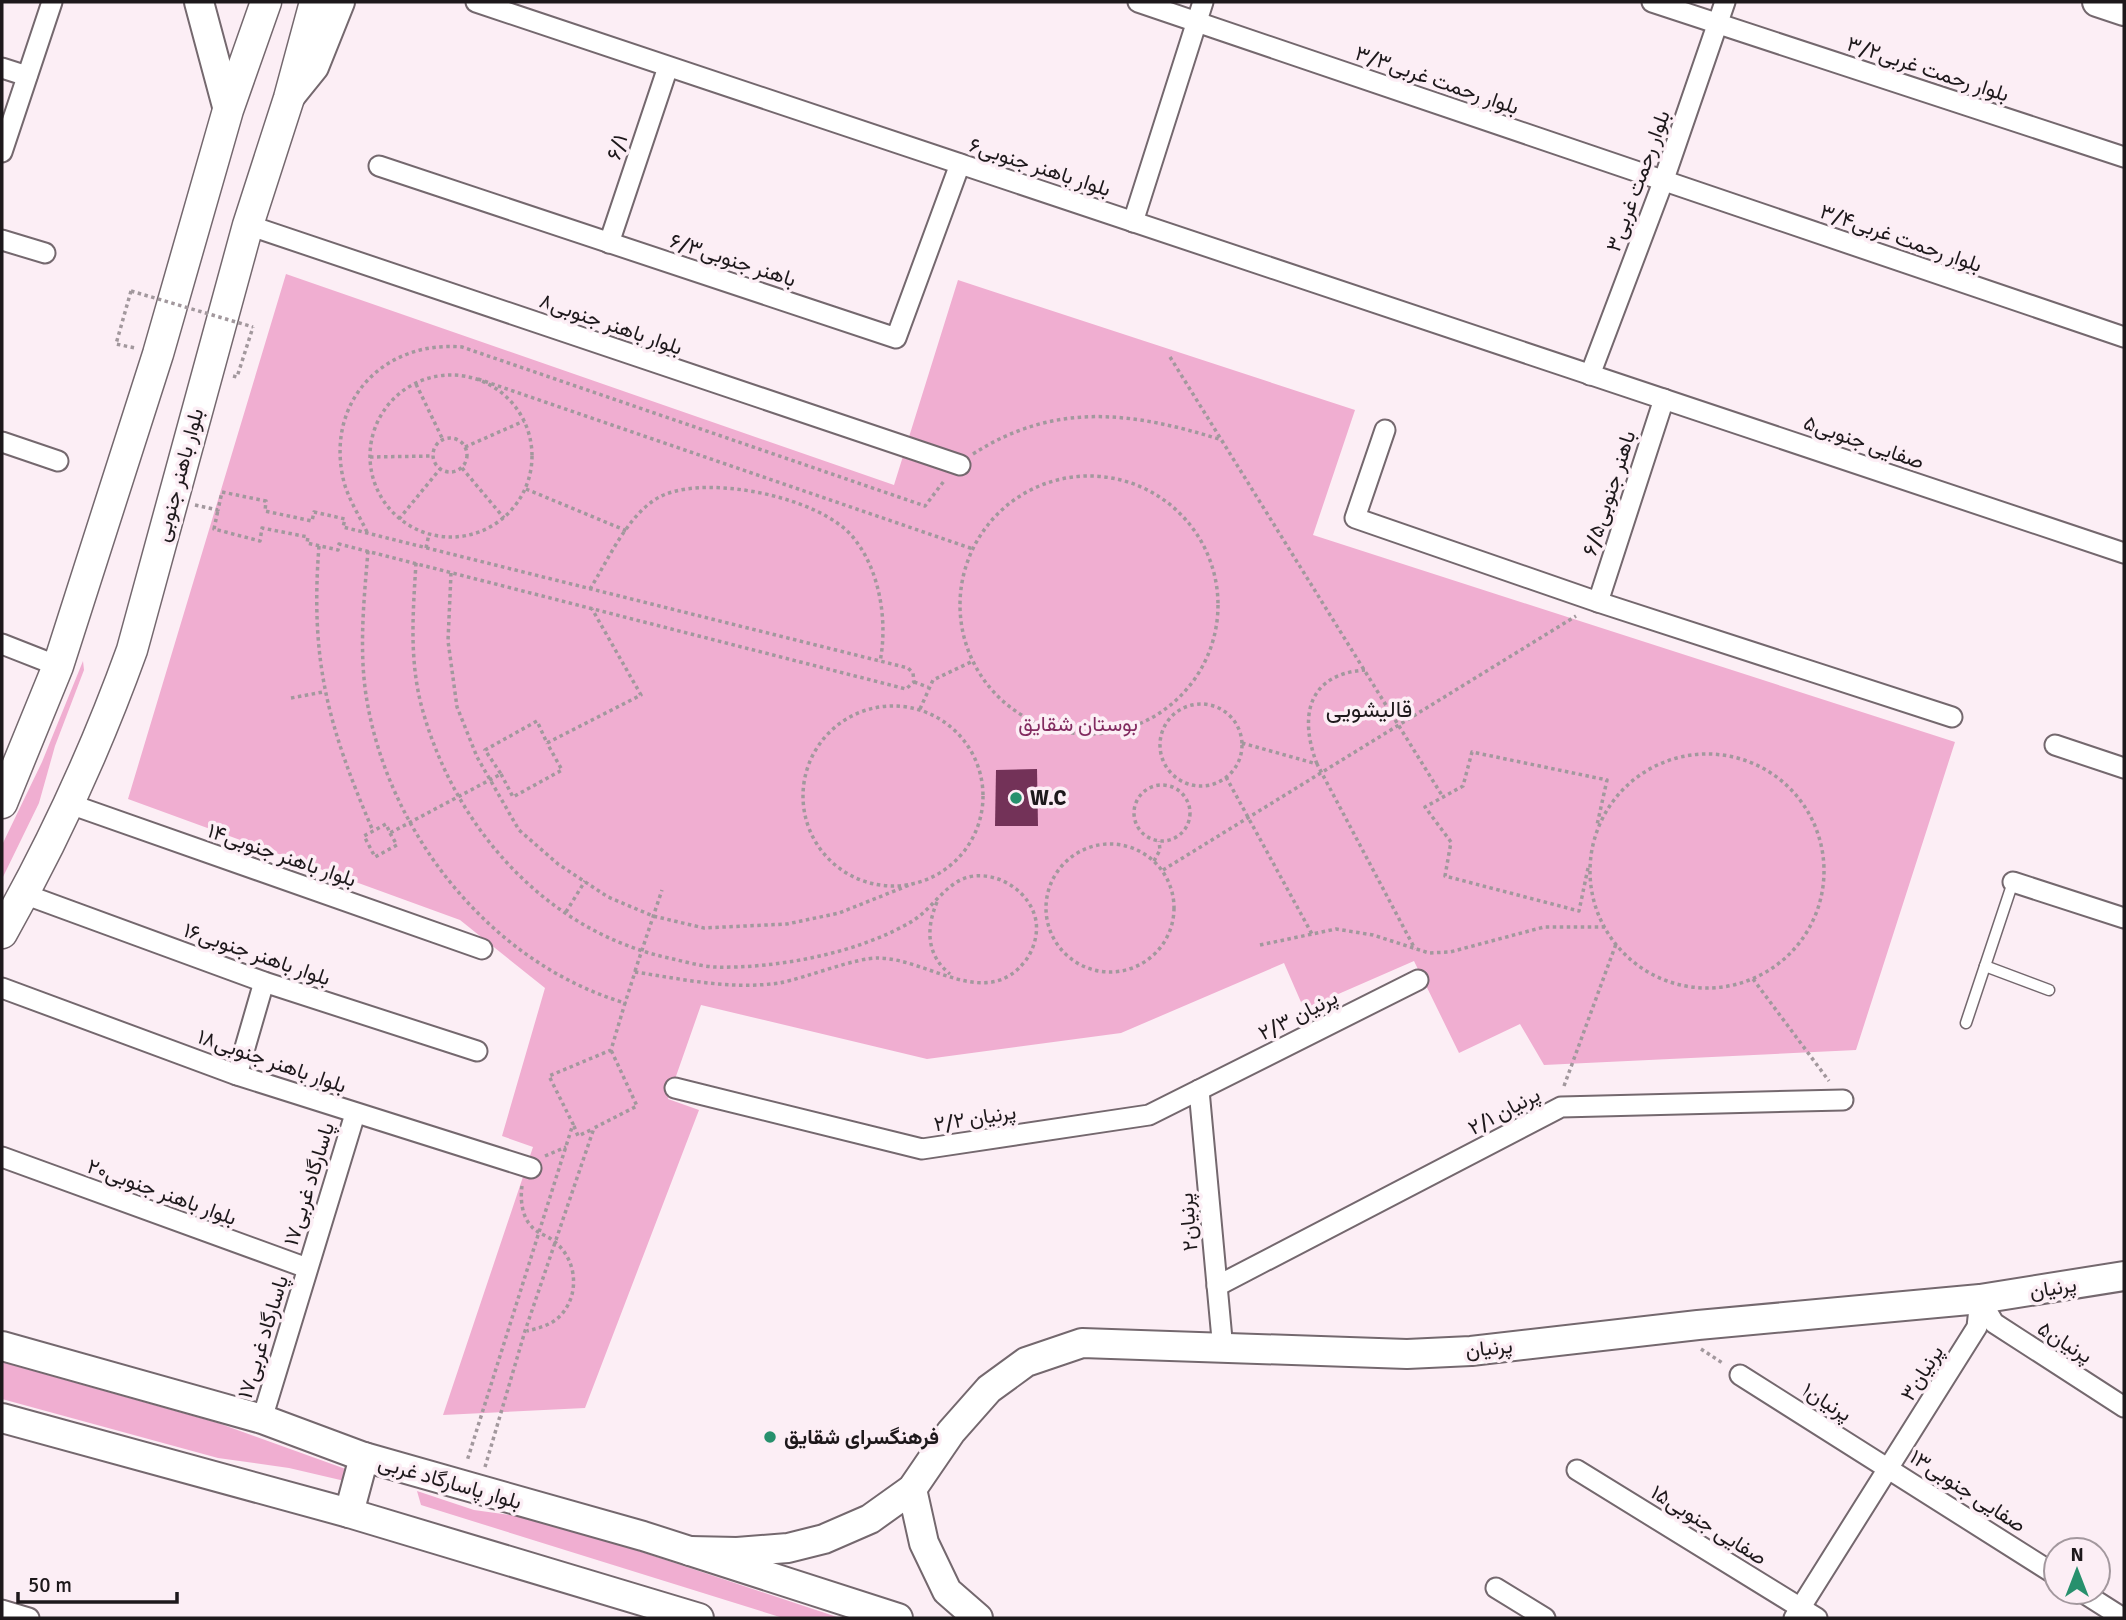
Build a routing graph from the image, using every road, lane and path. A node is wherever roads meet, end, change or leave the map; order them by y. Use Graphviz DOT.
graph roads {
  1 [pos="52,2"];
  2 [pos="199,2"];
  3 [pos="254,2"];
  4 [pos="266,2"];
  5 [pos="314,2"];
  6 [pos="340,2"];
  7 [pos="477,2"];
  8 [pos="1138,2"];
  9 [pos="1203,2"];
  10 [pos="1652,2"];
  11 [pos="1726,2"];
  12 [pos="2097,2"];
  13 [pos="2124,10"];
  14 [pos="1197,21"];
  15 [pos="1718,24"];
  16 [pos="246,57"];
  17 [pos="668,67"];
  18 [pos="2,68"];
  19 [pos="27,76"];
  20 [pos="289,98"];
  21 [pos="228,110"];
  22 [pos="2,152"];
  23 [pos="2124,157"];
  24 [pos="960,164"];
  25 [pos="379,166"];
  26 [pos="1663,182"];
  27 [pos="1133,222"];
  28 [pos="248,225"];
  29 [pos="2,240"];
  30 [pos="609,243"];
  31 [pos="45,253"];
  32 [pos="2124,337"];
  33 [pos="116,344"];
  34 [pos="1170,357"];
  35 [pos="1590,374"];
  36 [pos="237,377"];
  37 [pos="478,379"];
  38 [pos="416,384"];
  39 [pos="1664,399"];
  40 [pos="524,421"];
  41 [pos="1385,430"];
  42 [pos="443,440"];
  43 [pos="1222,440"];
  44 [pos="2,442"];
  45 [pos="465,447"];
  46 [pos="433,456"];
  47 [pos="370,457"];
  48 [pos="58,461"];
  49 [pos="960,466"];
  50 [pos="462,468"];
  51 [pos="440,469"];
  52 [pos="526,489"];
  53 [pos="173,500"];
  54 [pos="218,510"];
  55 [pos="504,518"];
  56 [pos="399,519"];
  57 [pos="627,531"];
  58 [pos="368,534"];
  59 [pos="429,534"];
  60 [pos="319,546"];
  61 [pos="426,548"];
  62 [pos="973,549"];
  63 [pos="368,551"];
  64 [pos="2124,553"];
  65 [pos="415,564"];
  66 [pos="451,573"];
  67 [pos="590,589"];
  68 [pos="1598,601"];
  69 [pos="592,609"];
  70 [pos="2,644"];
  71 [pos="880,662"];
  72 [pos="973,662"];
  73 [pos="58,666"];
  74 [pos="1366,670"];
  75 [pos="914,682"];
  76 [pos="929,688"];
  77 [pos="323,692"];
  78 [pos="1179,696"];
  79 [pos="291,698"];
  80 [pos="1185,707"];
  81 [pos="920,709"];
  82 [pos="1952,717"];
  83 [pos="1401,725"];
  84 [pos="547,743"];
  85 [pos="1242,743"];
  86 [pos="2054,745"];
  87 [pos="1317,764"];
  88 [pos="2124,768"];
  89 [pos="1323,773"];
  90 [pos="500,774"];
  91 [pos="1226,777"];
  92 [pos="490,780"];
  93 [pos="1181,780"];
  94 [pos="1176,789"];
  95 [pos="459,796"];
  96 [pos="1443,797"];
  97 [pos="2,803"];
  98 [pos="67,803"];
  99 [pos="1248,819"];
  100 [pos="410,822"];
  101 [pos="1597,827"];
  102 [pos="373,831"];
  103 [pos="390,833"];
  104 [pos="1159,841"];
  105 [pos="1154,861"];
  106 [pos="1588,864"];
  107 [pos="1163,870"];
  108 [pos="585,881"];
  109 [pos="2013,882"];
  110 [pos="912,884"];
  111 [pos="662,890"];
  112 [pos="24,894"];
  113 [pos="937,900"];
  114 [pos="566,913"];
  115 [pos="653,916"];
  116 [pos="2124,918"];
  117 [pos="1048,921"];
  118 [pos="1036,923"];
  119 [pos="1605,926"];
  120 [pos="2,933"];
  121 [pos="1312,934"];
  122 [pos="1616,944"];
  123 [pos="1260,945"];
  124 [pos="482,949"];
  125 [pos="1415,949"];
  126 [pos="640,952"];
  127 [pos="1985,966"];
  128 [pos="635,972"];
  129 [pos="953,976"];
  130 [pos="1753,979"];
  131 [pos="1418,980"];
  132 [pos="264,982"];
  133 [pos="2,988"];
  134 [pos="2049,990"];
  135 [pos="625,1003"];
  136 [pos="1966,1023"];
  137 [pos="611,1050"];
  138 [pos="477,1051"];
  139 [pos="237,1075"];
  140 [pos="675,1088"];
  141 [pos="1199,1090"];
  142 [pos="1843,1100"];
  143 [pos="1555,1111"];
  144 [pos="355,1114"];
  145 [pos="573,1124"];
  146 [pos="594,1129"];
  147 [pos="566,1147"];
  148 [pos="2,1157"];
  149 [pos="531,1168"];
  150 [pos="539,1232"];
  151 [pos="555,1242"];
  152 [pos="307,1268"];
  153 [pos="2124,1276"];
  154 [pos="1217,1286"];
  155 [pos="1980,1299"];
  156 [pos="1670,1328"];
  157 [pos="526,1331"];
  158 [pos="2,1346"];
  159 [pos="1223,1350"];
  160 [pos="1740,1374"];
  161 [pos="2124,1407"];
  162 [pos="2,1418"];
  163 [pos="262,1419"];
  164 [pos="364,1457"];
  165 [pos="1890,1468"];
  166 [pos="1577,1470"];
  167 [pos="469,1487"];
  168 [pos="912,1489"];
  169 [pos="349,1513"];
  170 [pos="690,1551"];
  171 [pos="2042,1566"];
  172 [pos="1496,1588"];
  173 [pos="2104,1606"];
  174 [pos="2,1610"];
  175 [pos="658,1611"];
  176 [pos="1804,1615"];
  177 [pos="29,1618"];
  178 [pos="699,1618"];
  179 [pos="898,1618"];
  180 [pos="978,1618"];
  181 [pos="1545,1618"];
  182 [pos="2123,1618"];
  1 -- 19 [label="street"];
  2 -- 21 [label="main road"];
  3 -- 16 [label="main road"];
  4 -- 16 [label="main road"];
  5 -- 20 [label="main road, بلوار باهنر جنوبی"];
  6 -- 20 [label="main road"];
  7 -- 17 [label="street, بلوار باهنر جنوبی۶"];
  8 -- 14 [label="street, بلوار رحمت غربی۳/۳"];
  9 -- 14 [label="street"];
  10 -- 15 [label="street, بلوار رحمت غربی۳/۲"];
  11 -- 15 [label="street, بلوار رحمت غربی۳"];
  12 -- 13 [label="main road"];
  14 -- 26 [label="street, بلوار رحمت غربی۳/۳"];
  14 -- 27 [label="street"];
  15 -- 23 [label="street, بلوار رحمت غربی۳/۲"];
  15 -- 26 [label="street, بلوار رحمت غربی۳"];
  16 -- 21 [label="main road"];
  17 -- 24 [label="street, بلوار باهنر جنوبی۶"];
  17 -- 30 [label="street, ۶/۱"];
  18 -- 19 [label="street"];
  19 -- 22 [label="street"];
  20 -- 28 [label="main road, بلوار باهنر جنوبی"];
  21 -- 73 [label="main road"];
  24 -- 27 [label="street, بلوار باهنر جنوبی۶"];
  24 -- 30 [label="street, ۶/۳باهنر جنوبی"];
  25 -- 30 [label="street, ۶/۳باهنر جنوبی"];
  26 -- 32 [label="street, بلوار رحمت غربی۳/۴"];
  26 -- 35 [label="street, بلوار رحمت غربی۳"];
  27 -- 35 [label="street, بلوار باهنر جنوبی۶"];
  28 -- 49 [label="street, ۸بلوار باهنر جنوبی"];
  28 -- 53 [label="main road, بلوار باهنر جنوبی"];
  29 -- 31 [label="street"];
  33 -- 36 [label="path, bridge"];
  34 -- 43 [label="path"];
  35 -- 39 [label="street, صفایی جنوبی۵"];
  37 -- 38 [label="path"];
  37 -- 40 [label="path"];
  37 -- 62 [label="path"];
  38 -- 42 [label="path"];
  38 -- 47 [label="path"];
  39 -- 64 [label="street, صفایی جنوبی۵"];
  39 -- 68 [label="street, باهنر جنوبی۶/۵"];
  40 -- 45 [label="path"];
  40 -- 52 [label="path"];
  41 -- 68 [label="street"];
  42 -- 45 [label="path"];
  42 -- 46 [label="path"];
  43 -- 49 [label="path"];
  43 -- 74 [label="path"];
  44 -- 48 [label="street"];
  45 -- 50 [label="path"];
  46 -- 47 [label="path"];
  46 -- 51 [label="path"];
  47 -- 56 [label="path"];
  49 -- 58 [label="path"];
  50 -- 51 [label="path"];
  50 -- 55 [label="path"];
  51 -- 56 [label="path"];
  52 -- 55 [label="path"];
  52 -- 57 [label="path"];
  53 -- 54 [label="path"];
  53 -- 98 [label="main road, بلوار باهنر جنوبی"];
  54 -- 58 [label="path"];
  54 -- 60 [label="path"];
  55 -- 59 [label="path"];
  56 -- 59 [label="path"];
  57 -- 67 [label="path"];
  57 -- 71 [label="path"];
  58 -- 61 [label="path"];
  59 -- 61 [label="path"];
  60 -- 63 [label="path"];
  60 -- 77 [label="path"];
  61 -- 67 [label="path"];
  62 -- 72 [label="path"];
  62 -- 78 [label="path"];
  63 -- 65 [label="path"];
  63 -- 100 [label="path"];
  65 -- 66 [label="path"];
  65 -- 95 [label="path"];
  66 -- 69 [label="path"];
  66 -- 92 [label="path"];
  67 -- 71 [label="path"];
  68 -- 82 [label="street"];
  68 -- 83 [label="path"];
  69 -- 75 [label="path"];
  69 -- 84 [label="path"];
  70 -- 73 [label="street"];
  71 -- 75 [label="path"];
  72 -- 76 [label="path"];
  72 -- 78 [label="path"];
  73 -- 97 [label="main road"];
  74 -- 83 [label="path"];
  74 -- 87 [label="path"];
  75 -- 76 [label="path"];
  76 -- 81 [label="path"];
  77 -- 79 [label="path"];
  77 -- 102 [label="path"];
  78 -- 80 [label="path"];
  80 -- 85 [label="path"];
  80 -- 93 [label="path"];
  81 -- 110 [label="path"];
  81 -- 110 [label="path"];
  83 -- 89 [label="path"];
  83 -- 96 [label="path"];
  84 -- 90 [label="path"];
  84 -- 90 [label="path"];
  85 -- 87 [label="path"];
  85 -- 91 [label="path"];
  86 -- 88 [label="street"];
  87 -- 89 [label="path"];
  89 -- 99 [label="path"];
  89 -- 125 [label="path"];
  90 -- 92 [label="path"];
  91 -- 93 [label="path"];
  91 -- 99 [label="path"];
  92 -- 95 [label="path"];
  92 -- 108 [label="path"];
  93 -- 94 [label="path"];
  94 -- 104 [label="path"];
  94 -- 104 [label="path"];
  95 -- 100 [label="path"];
  95 -- 114 [label="path"];
  96 -- 101 [label="path"];
  96 -- 106 [label="path"];
  98 -- 112 [label="main road, بلوار باهنر جنوبی"];
  98 -- 124 [label="street, بلوار باهنر جنوبی۱۴"];
  99 -- 107 [label="path"];
  99 -- 121 [label="path"];
  100 -- 103 [label="path"];
  100 -- 135 [label="path"];
  101 -- 106 [label="path"];
  101 -- 130 [label="path"];
  102 -- 103 [label="path"];
  102 -- 103 [label="path"];
  104 -- 105 [label="path"];
  105 -- 107 [label="path"];
  105 -- 117 [label="path"];
  106 -- 119 [label="path"];
  107 -- 117 [label="path"];
  108 -- 114 [label="path"];
  108 -- 115 [label="path"];
  109 -- 116 [label="street"];
  109 -- 127 [label="lane"];
  110 -- 115 [label="path"];
  111 -- 115 [label="path"];
  112 -- 120 [label="main road, بلوار باهنر جنوبی"];
  112 -- 132 [label="street, بلوار باهنر جنوبی۱۶"];
  113 -- 118 [label="path"];
  113 -- 126 [label="path"];
  113 -- 129 [label="path"];
  114 -- 126 [label="path"];
  115 -- 126 [label="path"];
  117 -- 118 [label="path"];
  118 -- 129 [label="path"];
  119 -- 122 [label="path"];
  119 -- 125 [label="path"];
  121 -- 123 [label="path"];
  121 -- 125 [label="path"];
  122 -- 130 [label="path"];
  122 -- 143 [label="path"];
  126 -- 128 [label="path"];
  127 -- 134 [label="lane"];
  127 -- 136 [label="lane"];
  128 -- 129 [label="path"];
  128 -- 135 [label="path"];
  130 -- 142 [label="path"];
  131 -- 141 [label="street, پرنیان ۲/۳"];
  132 -- 138 [label="street, بلوار باهنر جنوبی۱۶"];
  132 -- 139 [label="street"];
  133 -- 139 [label="street, ۱۸بلوار باهنر جنوبی"];
  135 -- 137 [label="path"];
  137 -- 145 [label="path"];
  137 -- 146 [label="path"];
  139 -- 144 [label="street, ۱۸بلوار باهنر جنوبی"];
  140 -- 141 [label="street, پرنیان ۲/۲"];
  141 -- 154 [label="street, پرنیان۲"];
  142 -- 143 [label="street, پرنیان ۲/۱"];
  143 -- 154 [label="street, پرنیان ۲/۱"];
  144 -- 149 [label="street, ۱۸بلوار باهنر جنوبی"];
  144 -- 152 [label="street, ۱۷پاسارگاد غربی"];
  145 -- 146 [label="path"];
  145 -- 147 [label="path"];
  146 -- 151 [label="path"];
  147 -- 149 [label="path"];
  147 -- 150 [label="path"];
  148 -- 152 [label="street, بلوار باهنر جنوبی۲۰"];
  149 -- 150 [label="path"];
  150 -- 151 [label="path"];
  150 -- 167 [label="path"];
  151 -- 157 [label="path"];
  151 -- 157 [label="path"];
  152 -- 163 [label="street, پاسارگاد غربی۱۷"];
  153 -- 155 [label="main road, پرنیان"];
  154 -- 159 [label="street, پرنیان۲"];
  155 -- 156 [label="main road, پرنیان"];
  155 -- 161 [label="street, پرنیان۵"];
  155 -- 165 [label="street, پرنیان۳"];
  156 -- 159 [label="main road, پرنیان"];
  156 -- 160 [label="path"];
  157 -- 167 [label="path"];
  158 -- 163 [label="main road, بلوار پاسارگاد غربی"];
  159 -- 168 [label="main road, پرنیان"];
  160 -- 165 [label="street, پرنیان۱"];
  162 -- 169 [label="main road"];
  163 -- 164 [label="main road, بلوار پاسارگاد غربی"];
  164 -- 167 [label="main road, بلوار پاسارگاد غربی"];
  164 -- 169 [label="main road"];
  165 -- 171 [label="street, صفایی جنوبی۱۳"];
  165 -- 176 [label="street, پرنیان۳"];
  166 -- 176 [label="street, صفایی جنوبی۱۵"];
  167 -- 170 [label="main road, بلوار پاسارگاد غربی"];
  168 -- 170 [label="main road"];
  168 -- 180 [label="main road"];
  169 -- 175 [label="main road"];
  170 -- 179 [label="main road, بلوار پاسارگاد غربی"];
  172 -- 181 [label="street"];
  173 -- 182 [label="street"];
  174 -- 177 [label="street"];
  175 -- 178 [label="main road"];
}
